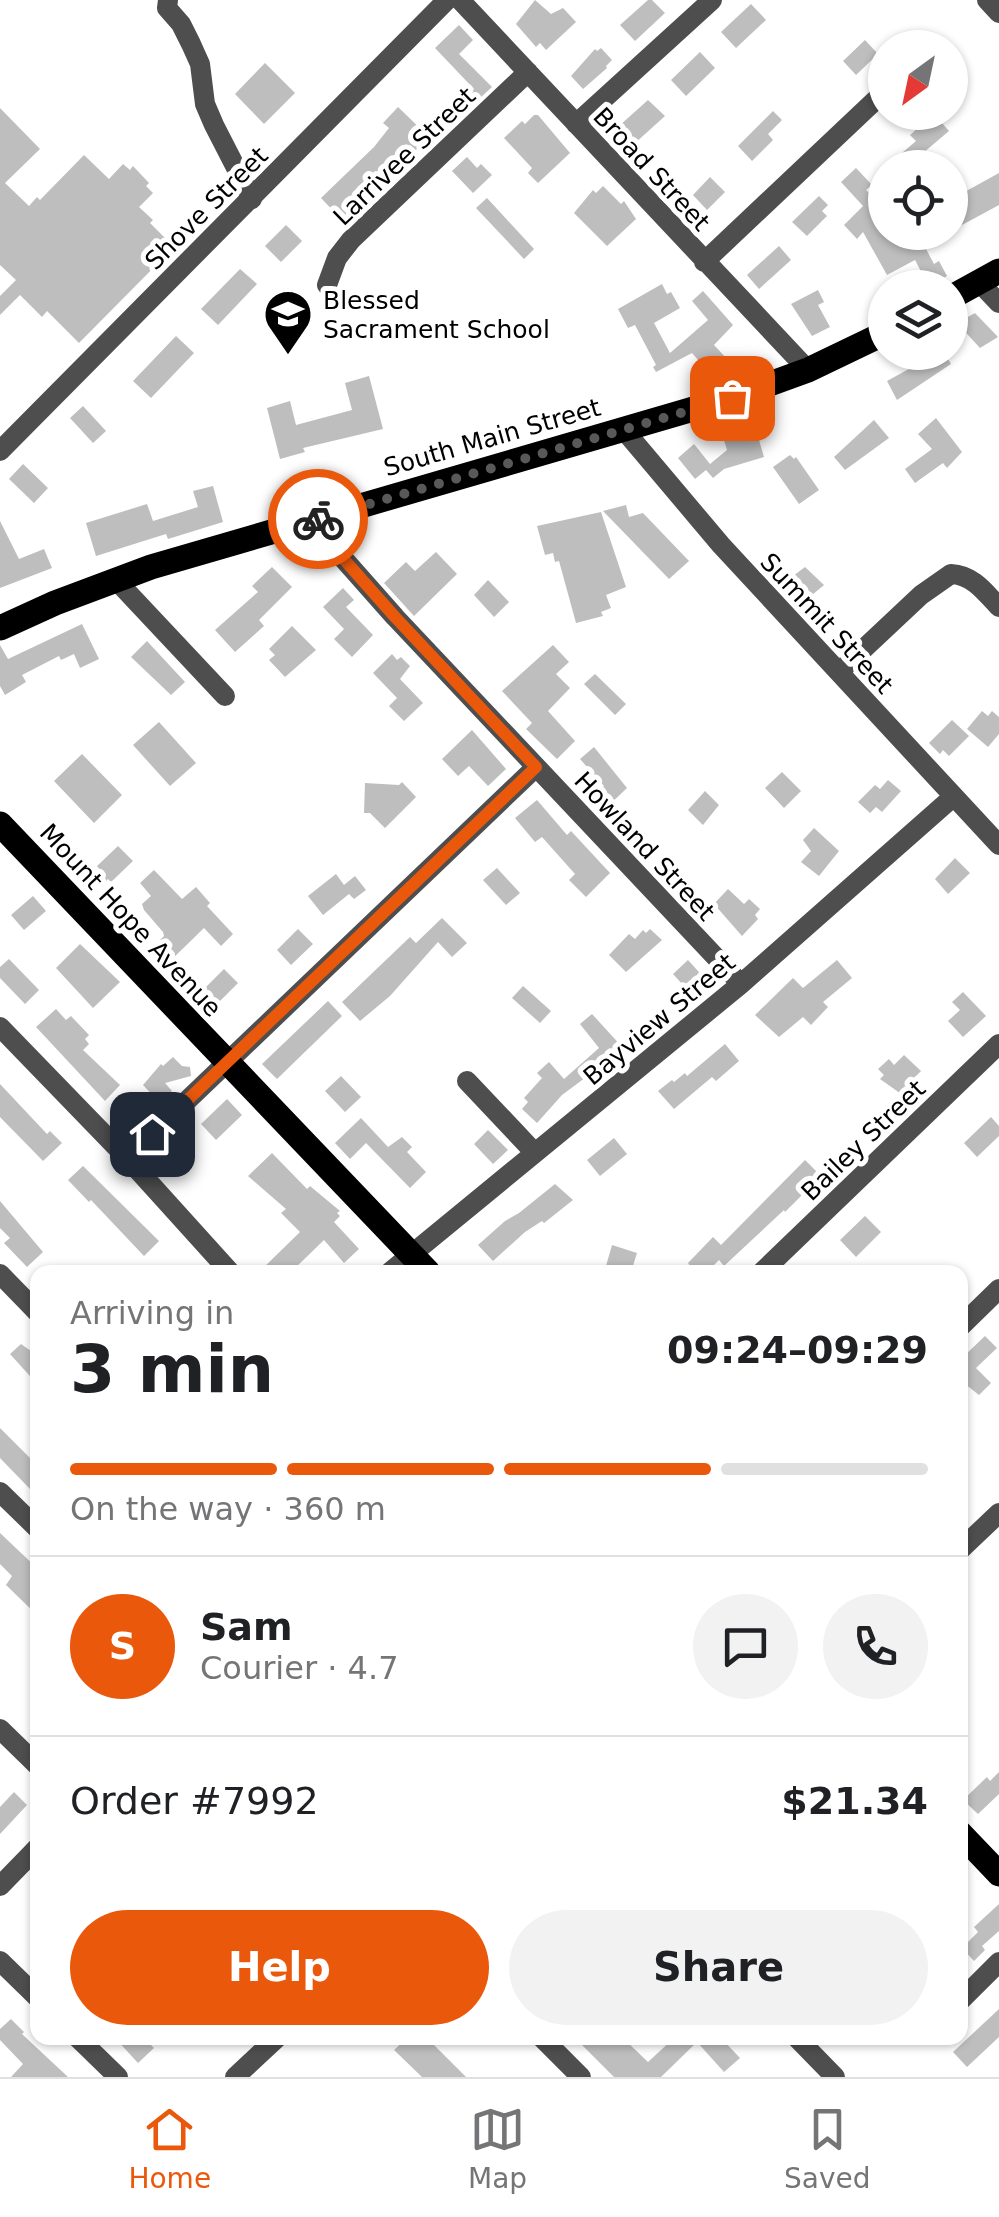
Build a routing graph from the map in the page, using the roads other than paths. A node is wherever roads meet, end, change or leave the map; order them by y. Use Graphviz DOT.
graph roads {
  1 [pos="168,0"];
  2 [pos="447,0"];
  3 [pos="460,0"];
  4 [pos="712,0"];
  5 [pos="986,0"];
  6 [pos="999,13"];
  7 [pos="528,72"];
  8 [pos="868,107"];
  9 [pos="576,124"];
  10 [pos="252,198"];
  11 [pos="704,262"];
  12 [pos="989,276"];
  13 [pos="327,285"];
  14 [pos="999,302"];
  15 [pos="868,342"];
  16 [pos="808,370"];
  17 [pos="624,430"];
  18 [pos="0,451"];
  19 [pos="310,521"];
  20 [pos="116,580"];
  21 [pos="999,607"];
  22 [pos="0,628"];
  23 [pos="839,672"];
  24 [pos="225,696"];
  25 [pos="536,767"];
  26 [pos="954,796"];
  27 [pos="0,824"];
  28 [pos="999,845"];
  29 [pos="741,984"];
  30 [pos="0,1027"];
  31 [pos="999,1044"];
  32 [pos="224,1062"];
  33 [pos="467,1081"];
  34 [pos="536,1153"];
  35 [pos="127,1158"];
  36 [pos="419,1264"];
  37 [pos="224,1265"];
  38 [pos="769,1265"];
  39 [pos="0,1274"];
  40 [pos="999,1289"];
  41 [pos="30,1305"];
  42 [pos="968,1318"];
  43 [pos="0,1492"];
  44 [pos="999,1513"];
  45 [pos="30,1521"];
  46 [pos="968,1542"];
  47 [pos="0,1729"];
  48 [pos="30,1758"];
  49 [pos="968,1841"];
  50 [pos="30,1855"];
  51 [pos="999,1874"];
  52 [pos="0,1886"];
  53 [pos="0,1961"];
  54 [pos="999,1962"];
  55 [pos="30,1990"];
  56 [pos="968,1992"];
  57 [pos="85,2045"];
  58 [pos="270,2045"];
  59 [pos="549,2045"];
  60 [pos="804,2045"];
  61 [pos="118,2077"];
  62 [pos="236,2077"];
  63 [pos="581,2077"];
  64 [pos="835,2077"];
  1 -- 10 [label="street"];
  2 -- 10 [label="street, Shove Street"];
  3 -- 7 [label="street, Broad Street"];
  4 -- 9 [label="street"];
  5 -- 6 [label="street"];
  7 -- 9 [label="street, Broad Street"];
  7 -- 13 [label="street, Larrivee Street"];
  8 -- 11 [label="street"];
  9 -- 11 [label="street, Broad Street"];
  10 -- 18 [label="street, Shove Street"];
  11 -- 16 [label="street, Broad Street"];
  12 -- 14 [label="street"];
  15 -- 16 [label="main road, South Main Street"];
  16 -- 17 [label="main road, South Main Street"];
  17 -- 19 [label="main road, South Main Street"];
  17 -- 23 [label="street, Summit Street"];
  19 -- 20 [label="main road, South Main Street"];
  19 -- 25 [label="street, Howland Street"];
  20 -- 22 [label="main road, South Main Street"];
  20 -- 24 [label="street"];
  21 -- 23 [label="street"];
  23 -- 26 [label="street, Summit Street"];
  25 -- 29 [label="street, Howland Street"];
  25 -- 32 [label="street"];
  26 -- 28 [label="street, Summit Street"];
  26 -- 29 [label="street, Bayview Street"];
  27 -- 32 [label="main road, Mount Hope Avenue"];
  29 -- 34 [label="street, Bayview Street"];
  30 -- 35 [label="street"];
  31 -- 38 [label="street, Bailey Street"];
  32 -- 35 [label="street"];
  32 -- 36 [label="main road, Mount Hope Avenue"];
  33 -- 34 [label="street"];
  34 -- 36 [label="street, Bayview Street"];
  35 -- 37 [label="street"];
  39 -- 41 [label="street"];
  40 -- 42 [label="street"];
  43 -- 45 [label="street"];
  44 -- 46 [label="street"];
  47 -- 48 [label="street"];
  49 -- 51 [label="main road"];
  50 -- 52 [label="street"];
  53 -- 55 [label="street"];
  54 -- 56 [label="street"];
  57 -- 61 [label="street"];
  58 -- 62 [label="street"];
  59 -- 63 [label="street"];
  60 -- 64 [label="street"];
}
